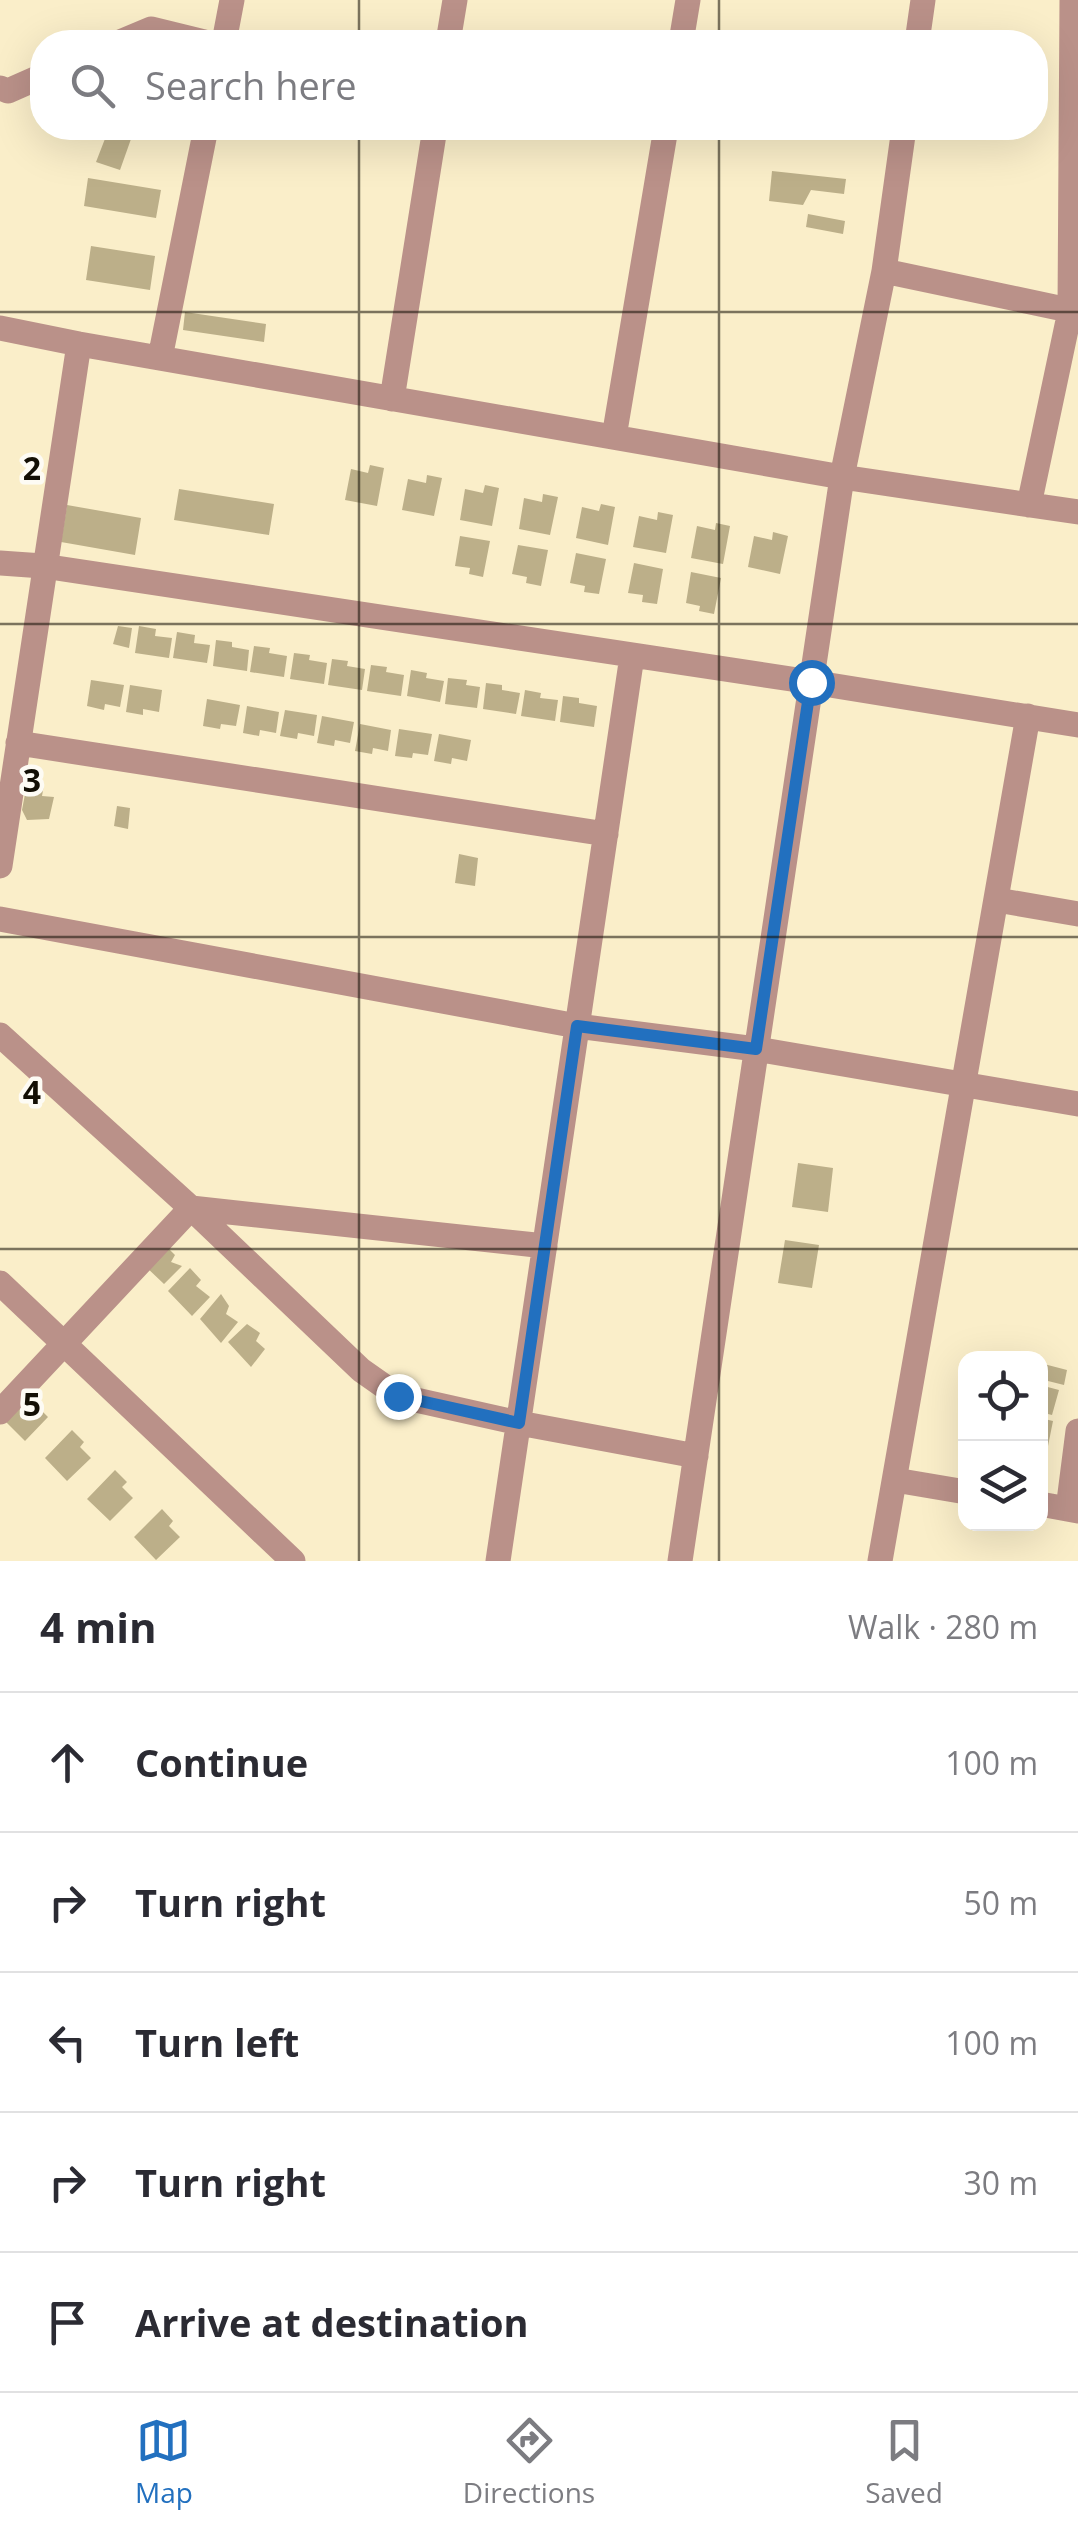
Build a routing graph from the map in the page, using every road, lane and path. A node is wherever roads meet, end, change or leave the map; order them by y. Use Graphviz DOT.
graph roads {
  1 [pos="232,0"];
  2 [pos="455,0"];
  3 [pos="688,0"];
  4 [pos="923,0"];
  5 [pos="1072,0"];
  6 [pos="226,30"];
  7 [pos="450,30"];
  8 [pos="683,30"];
  9 [pos="919,30"];
  10 [pos="30,81"];
  11 [pos="0,88"];
  12 [pos="204,140"];
  13 [pos="433,140"];
  14 [pos="664,140"];
  15 [pos="902,140"];
  16 [pos="884,271"];
  17 [pos="1074,312"];
  18 [pos="0,328"];
  19 [pos="78,344"];
  20 [pos="160,358"];
  21 [pos="392,399"];
  22 [pos="614,437"];
  23 [pos="842,477"];
  24 [pos="1029,505"];
  25 [pos="1078,512"];
  26 [pos="0,562"];
  27 [pos="43,566"];
  28 [pos="632,656"];
  29 [pos="811,682"];
  30 [pos="1028,716"];
  31 [pos="1078,726"];
  32 [pos="18,743"];
  33 [pos="606,834"];
  34 [pos="0,866"];
  35 [pos="996,900"];
  36 [pos="1078,914"];
  37 [pos="0,920"];
  38 [pos="577,1026"];
  39 [pos="0,1034"];
  40 [pos="756,1049"];
  41 [pos="965,1085"];
  42 [pos="1078,1104"];
  43 [pos="190,1208"];
  44 [pos="545,1246"];
  45 [pos="0,1283"];
  46 [pos="64,1344"];
  47 [pos="0,1412"];
  48 [pos="519,1423"];
  49 [pos="1078,1432"];
  50 [pos="696,1456"];
  51 [pos="895,1480"];
  52 [pos="958,1491"];
  53 [pos="1048,1505"];
  54 [pos="1073,1510"];
  55 [pos="293,1561"];
  56 [pos="498,1561"];
  57 [pos="680,1561"];
  58 [pos="880,1561"];
  1 -- 6 [label="street"];
  2 -- 7 [label="street"];
  3 -- 8 [label="street"];
  4 -- 9 [label="street"];
  5 -- 17 [label="street"];
  10 -- 11 [label="street"];
  12 -- 20 [label="street"];
  13 -- 21 [label="street"];
  14 -- 22 [label="street"];
  15 -- 16 [label="street"];
  16 -- 17 [label="street"];
  16 -- 23 [label="street"];
  17 -- 24 [label="street"];
  18 -- 19 [label="street"];
  19 -- 20 [label="street"];
  19 -- 27 [label="street"];
  20 -- 21 [label="street"];
  21 -- 22 [label="street"];
  22 -- 23 [label="street"];
  23 -- 24 [label="street"];
  23 -- 29 [label="street"];
  24 -- 25 [label="street"];
  26 -- 27 [label="street"];
  27 -- 28 [label="street"];
  27 -- 32 [label="street"];
  28 -- 29 [label="street"];
  28 -- 33 [label="street"];
  29 -- 30 [label="street"];
  29 -- 40 [label="street"];
  30 -- 31 [label="street"];
  30 -- 35 [label="street"];
  32 -- 33 [label="street"];
  32 -- 34 [label="street"];
  33 -- 38 [label="street"];
  35 -- 36 [label="street"];
  35 -- 41 [label="street"];
  37 -- 38 [label="street"];
  38 -- 40 [label="street"];
  38 -- 44 [label="street"];
  39 -- 43 [label="street"];
  40 -- 41 [label="street"];
  40 -- 50 [label="street"];
  41 -- 42 [label="street"];
  41 -- 51 [label="street"];
  43 -- 44 [label="street"];
  43 -- 46 [label="street"];
  43 -- 48 [label="street"];
  44 -- 48 [label="street"];
  45 -- 46 [label="street"];
  46 -- 47 [label="street"];
  46 -- 55 [label="street"];
  48 -- 50 [label="street"];
  48 -- 56 [label="street"];
  49 -- 54 [label="street"];
  50 -- 57 [label="street"];
  51 -- 52 [label="street"];
  51 -- 58 [label="street"];
  53 -- 54 [label="street"];
}
